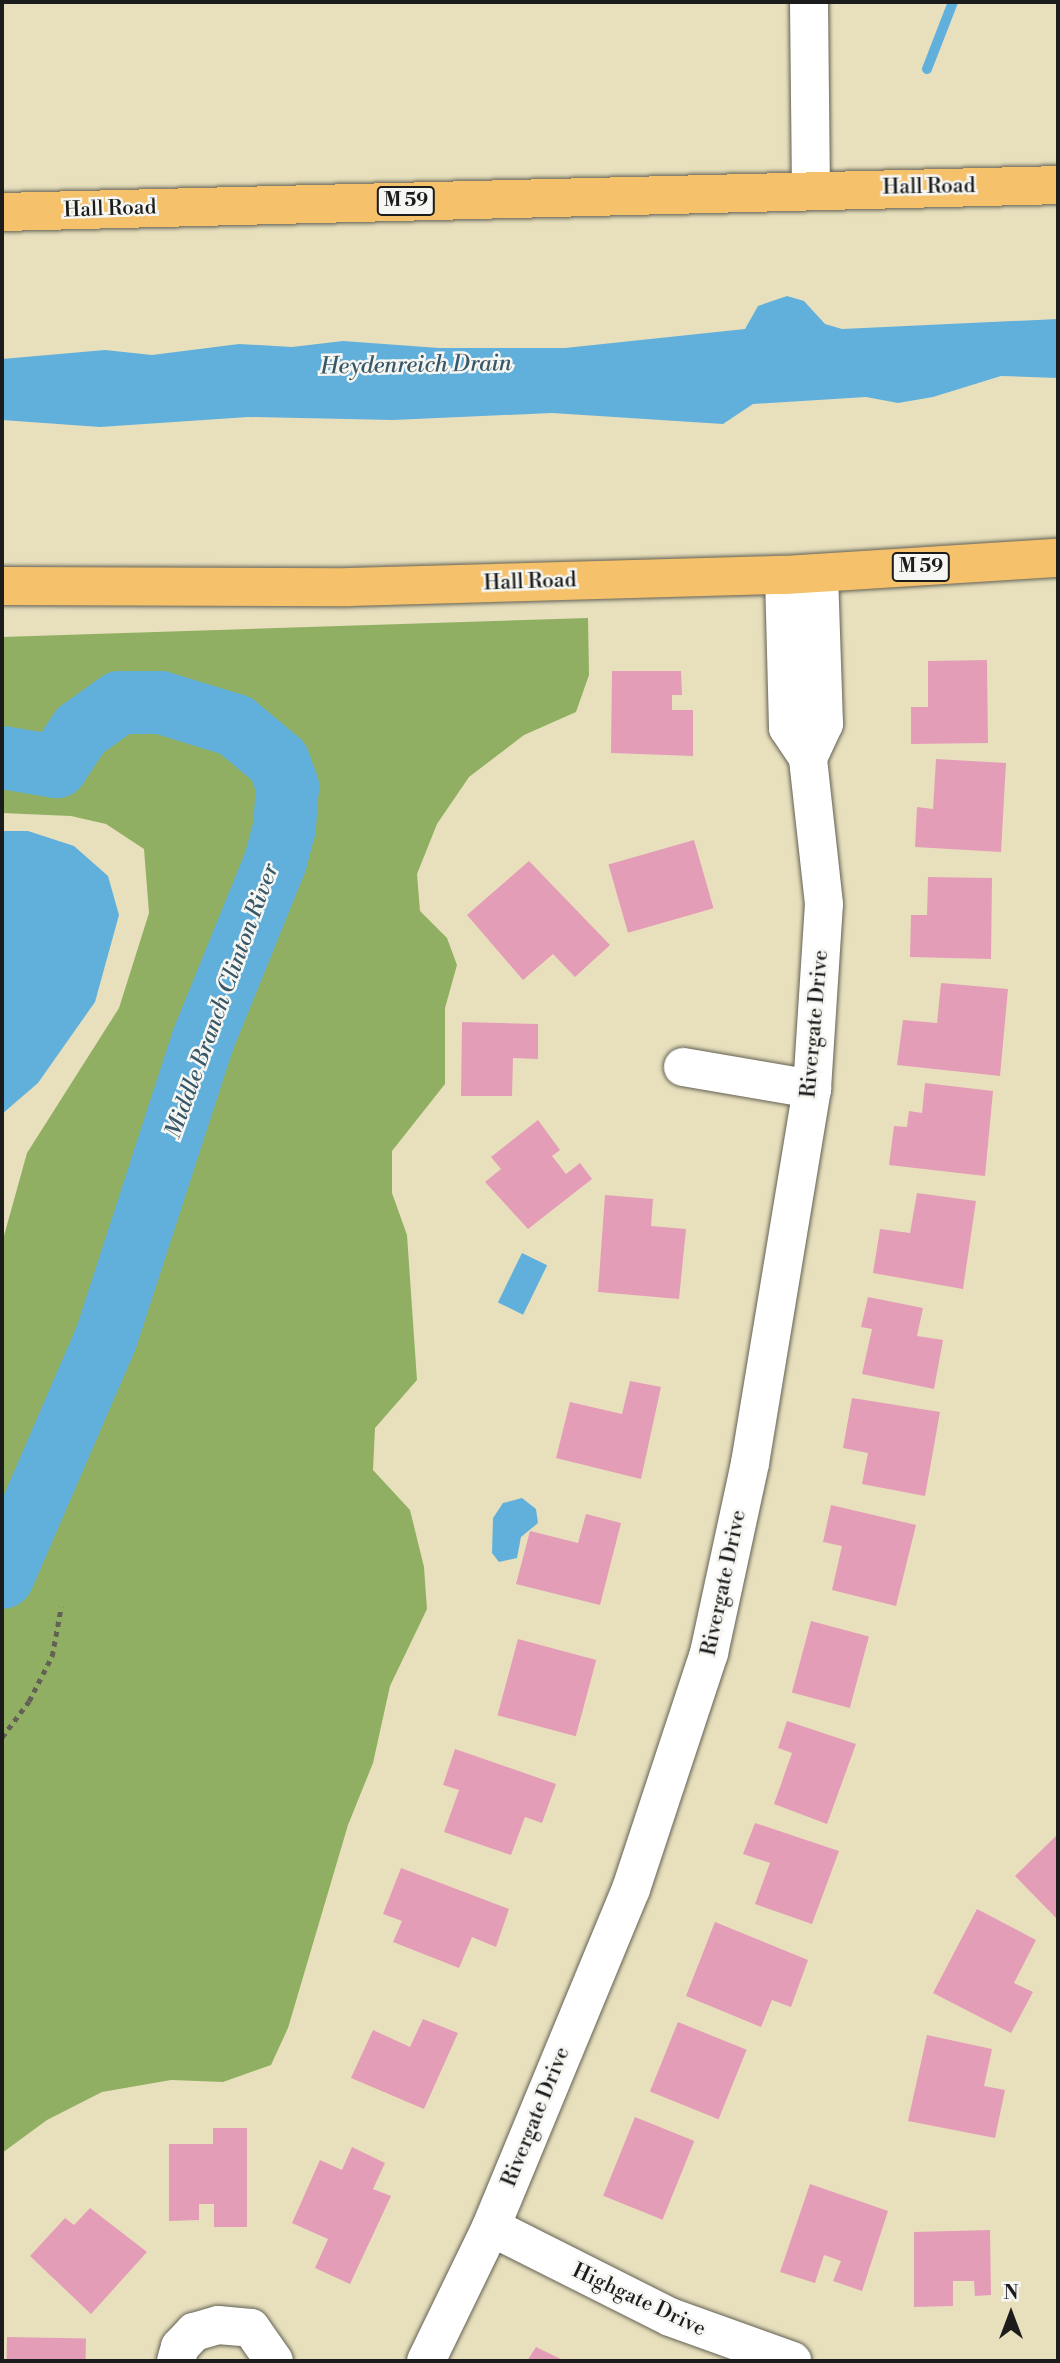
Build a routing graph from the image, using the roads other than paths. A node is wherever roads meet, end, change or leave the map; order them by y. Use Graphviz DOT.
graph roads {
  1 [pos="809,2"];
  2 [pos="1058,185"];
  3 [pos="811,190"];
  4 [pos="2,212"];
  5 [pos="1058,558"];
  6 [pos="801,574"];
  7 [pos="2,586"];
  8 [pos="682,1067"];
  9 [pos="811,1089"];
  10 [pos="491,2227"];
  11 [pos="176,2361"];
  12 [pos="274,2361"];
  13 [pos="426,2361"];
  14 [pos="792,2361"];
  1 -- 3 [label="street"];
  2 -- 3 [label="highway, Hall Road / M 59"];
  3 -- 4 [label="highway, Hall Road / M 59"];
  5 -- 6 [label="highway, Hall Road / M 59"];
  6 -- 7 [label="highway, Hall Road / M 59"];
  6 -- 9 [label="street, Rivergate Drive"];
  8 -- 9 [label="street"];
  9 -- 10 [label="street, Rivergate Drive"];
  10 -- 13 [label="street, Rivergate Drive"];
  10 -- 14 [label="street, Highgate Drive"];
  11 -- 12 [label="street"];
}
